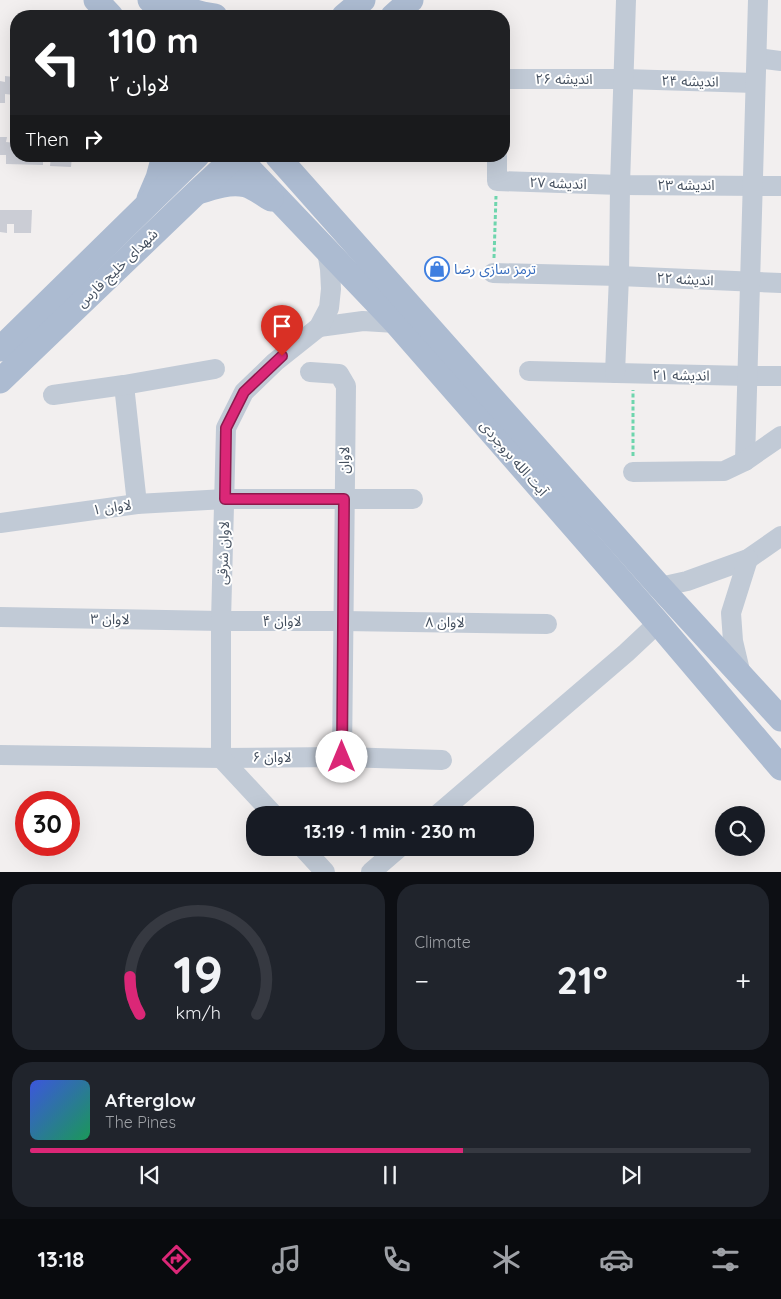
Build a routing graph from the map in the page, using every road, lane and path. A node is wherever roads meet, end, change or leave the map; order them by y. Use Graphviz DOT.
graph roads {
  1 [pos="96,0"];
  2 [pos="132,0"];
  3 [pos="150,0"];
  4 [pos="411,0"];
  5 [pos="626,0"];
  6 [pos="758,0"];
  7 [pos="105,10"];
  8 [pos="141,10"];
  9 [pos="188,10"];
  10 [pos="400,10"];
  11 [pos="756,58"];
  12 [pos="781,61"];
  13 [pos="510,78"];
  14 [pos="624,79"];
  15 [pos="755,83"];
  16 [pos="162,162"];
  17 [pos="191,162"];
  18 [pos="230,162"];
  19 [pos="243,162"];
  20 [pos="282,162"];
  21 [pos="295,162"];
  22 [pos="497,162"];
  23 [pos="497,181"];
  24 [pos="300,182"];
  25 [pos="620,185"];
  26 [pos="753,186"];
  27 [pos="781,186"];
  28 [pos="196,193"];
  29 [pos="147,204"];
  30 [pos="283,205"];
  31 [pos="327,250"];
  32 [pos="493,273"];
  33 [pos="619,276"];
  34 [pos="750,282"];
  35 [pos="781,283"];
  36 [pos="396,323"];
  37 [pos="319,327"];
  38 [pos="0,349"];
  39 [pos="216,369"];
  40 [pos="529,371"];
  41 [pos="310,372"];
  42 [pos="624,373"];
  43 [pos="748,376"];
  44 [pos="781,376"];
  45 [pos="0,381"];
  46 [pos="124,385"];
  47 [pos="53,395"];
  48 [pos="781,436"];
  49 [pos="745,461"];
  50 [pos="633,472"];
  51 [pos="225,499"];
  52 [pos="344,499"];
  53 [pos="413,499"];
  54 [pos="137,504"];
  55 [pos="0,523"];
  56 [pos="781,536"];
  57 [pos="748,559"];
  58 [pos="660,587"];
  59 [pos="0,617"];
  60 [pos="221,621"];
  61 [pos="343,621"];
  62 [pos="658,623"];
  63 [pos="547,624"];
  64 [pos="741,675"];
  65 [pos="781,719"];
  66 [pos="0,755"];
  67 [pos="342,757"];
  68 [pos="221,758"];
  69 [pos="442,760"];
  70 [pos="781,768"];
  71 [pos="266,806"];
  72 [pos="447,806"];
  73 [pos="310,856"];
  74 [pos="390,856"];
  75 [pos="325,872"];
  76 [pos="371,872"];
  1 -- 7 [label="main road"];
  2 -- 8 [label="main road"];
  3 -- 9 [label="main road"];
  4 -- 10 [label="main road"];
  5 -- 14 [label="street"];
  6 -- 11 [label="street"];
  11 -- 12 [label="street"];
  11 -- 15 [label="street"];
  13 -- 14 [label="street, اندیشه ۲۶"];
  14 -- 15 [label="street, اندیشه ۲۴"];
  14 -- 25 [label="street"];
  15 -- 26 [label="street"];
  16 -- 29 [label="main road"];
  17 -- 29 [label="main road, شهدای خلیج فارس"];
  18 -- 28 [label="main road, شهدای خلیج فارس"];
  19 -- 30 [label="main road, آیت الله بروجردی"];
  20 -- 24 [label="main road, آیت الله بروجردی"];
  21 -- 24 [label="main road"];
  22 -- 23 [label="street"];
  23 -- 25 [label="street, اندیشه ۲۷"];
  23 -- 32 [label="path"];
  24 -- 58 [label="main road, آیت الله بروجردی"];
  25 -- 26 [label="street, اندیشه ۲۳"];
  25 -- 33 [label="street"];
  26 -- 27 [label="street, اندیشه ۲۳"];
  26 -- 34 [label="street"];
  28 -- 30 [label="main road"];
  28 -- 45 [label="main road, شهدای خلیج فارس"];
  29 -- 38 [label="main road, شهدای خلیج فارس"];
  30 -- 31 [label="main road, آیت الله بروجردی"];
  31 -- 36 [label="main road, آیت الله بروجردی"];
  31 -- 37 [label="street"];
  32 -- 33 [label="street, اندیشه ۲۲"];
  33 -- 34 [label="street, اندیشه ۲۲"];
  33 -- 42 [label="street"];
  34 -- 35 [label="street, اندیشه ۲۲"];
  34 -- 43 [label="street"];
  36 -- 37 [label="street"];
  36 -- 62 [label="main road, آیت الله بروجردی"];
  37 -- 51 [label="street, لاوان شرقی"];
  39 -- 46 [label="street"];
  40 -- 42 [label="street, اندیشه ۲۱"];
  41 -- 52 [label="street, لاوان"];
  42 -- 43 [label="street, اندیشه ۲۱"];
  42 -- 50 [label="path"];
  43 -- 44 [label="street, اندیشه ۲۱"];
  43 -- 49 [label="street"];
  46 -- 47 [label="street"];
  46 -- 54 [label="street"];
  48 -- 49 [label="street"];
  49 -- 50 [label="street"];
  51 -- 52 [label="street, لاوان ۱"];
  51 -- 54 [label="street, لاوان ۱"];
  51 -- 60 [label="street, لاوان شرقی"];
  52 -- 53 [label="street"];
  52 -- 61 [label="street, لاوان"];
  54 -- 55 [label="street, لاوان ۱"];
  56 -- 57 [label="street"];
  57 -- 58 [label="street"];
  57 -- 64 [label="street"];
  58 -- 64 [label="main road, آیت الله بروجردی"];
  59 -- 60 [label="street, لاوان ۳"];
  60 -- 61 [label="street, لاوان ۴"];
  60 -- 68 [label="street, لاوان شرقی"];
  61 -- 63 [label="street, لاوان ۸"];
  61 -- 67 [label="street, لاوان"];
  62 -- 70 [label="main road, آیت الله بروجردی"];
  62 -- 72 [label="street"];
  64 -- 65 [label="main road, آیت الله بروجردی"];
  66 -- 68 [label="street"];
  67 -- 68 [label="street, لاوان ۶"];
  67 -- 69 [label="street, لاوان ۶"];
  68 -- 71 [label="street"];
  73 -- 75 [label="street"];
  74 -- 76 [label="street"];
}
